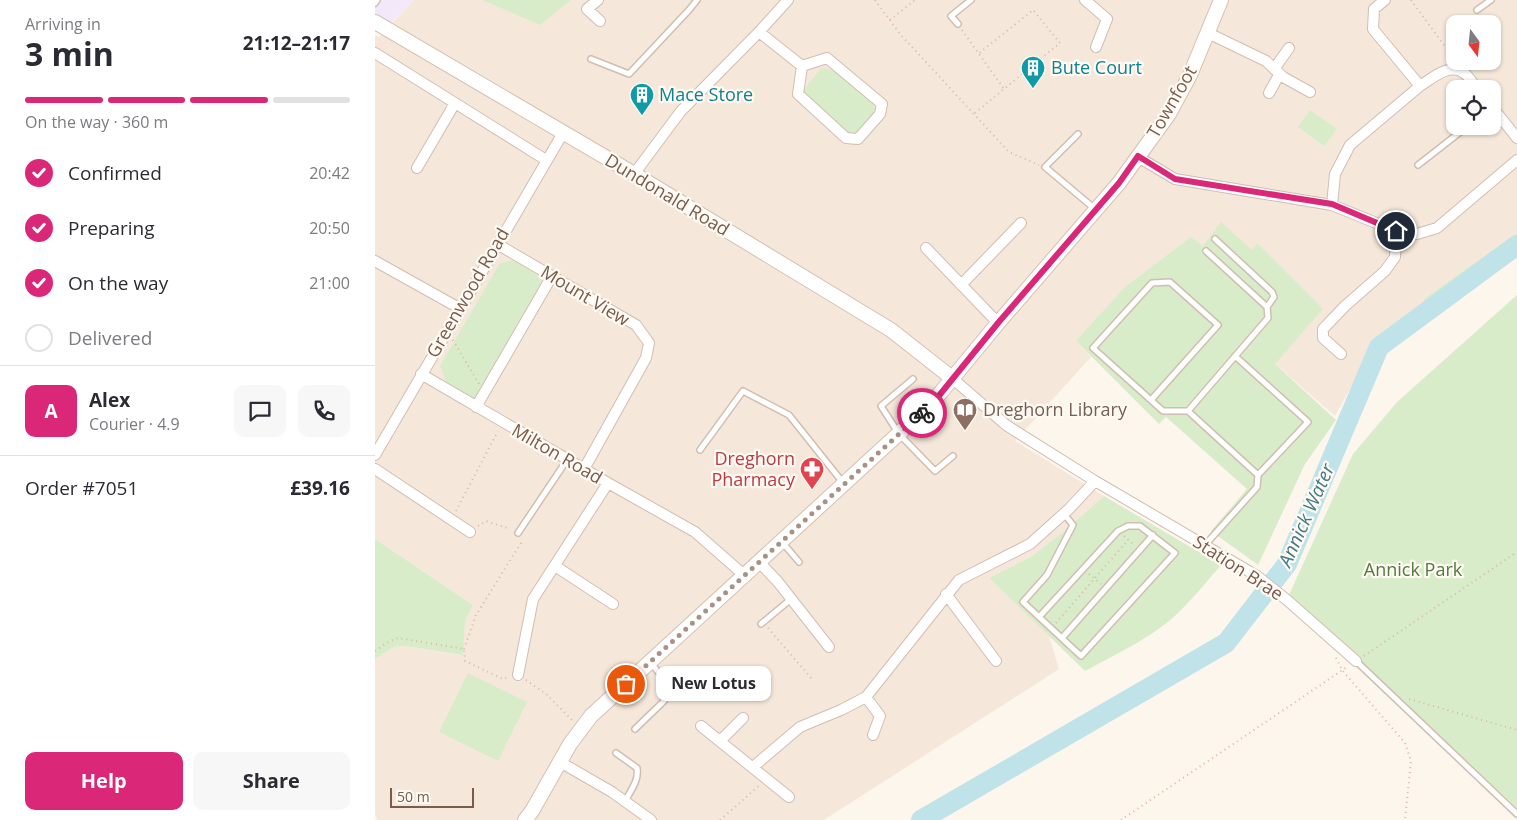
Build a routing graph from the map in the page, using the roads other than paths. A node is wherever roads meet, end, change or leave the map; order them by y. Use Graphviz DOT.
graph roads {
  1 [pos="598,0"];
  2 [pos="697,0"];
  3 [pos="788,0"];
  4 [pos="971,0"];
  5 [pos="1085,0"];
  6 [pos="1385,0"];
  7 [pos="1491,0"];
  8 [pos="1219,1"];
  9 [pos="1477,10"];
  10 [pos="600,21"];
  11 [pos="375,22"];
  12 [pos="958,24"];
  13 [pos="759,32"];
  14 [pos="1208,33"];
  15 [pos="1096,47"];
  16 [pos="1289,48"];
  17 [pos="375,53"];
  18 [pos="591,59"];
  19 [pos="802,66"];
  20 [pos="1277,72"];
  21 [pos="1470,80"];
  22 [pos="1420,86"];
  23 [pos="1310,92"];
  24 [pos="1269,94"];
  25 [pos="455,103"];
  26 [pos="1501,118"];
  27 [pos="563,132"];
  28 [pos="1078,134"];
  29 [pos="1456,135"];
  30 [pos="1517,138"];
  31 [pos="1138,156"];
  32 [pos="546,160"];
  33 [pos="1517,160"];
  34 [pos="1418,165"];
  35 [pos="417,168"];
  36 [pos="634,174"];
  37 [pos="1332,204"];
  38 [pos="1095,209"];
  39 [pos="1021,224"];
  40 [pos="1396,231"];
  41 [pos="1215,239"];
  42 [pos="497,244"];
  43 [pos="926,248"];
  44 [pos="1205,251"];
  45 [pos="375,261"];
  46 [pos="552,276"];
  47 [pos="961,285"];
  48 [pos="1267,307"];
  49 [pos="459,308"];
  50 [pos="998,323"];
  51 [pos="1341,354"];
  52 [pos="1235,356"];
  53 [pos="421,374"];
  54 [pos="952,378"];
  55 [pos="913,379"];
  56 [pos="1151,400"];
  57 [pos="476,407"];
  58 [pos="1188,411"];
  59 [pos="899,434"];
  60 [pos="700,450"];
  61 [pos="375,455"];
  62 [pos="953,456"];
  63 [pos="567,460"];
  64 [pos="375,469"];
  65 [pos="584,469"];
  66 [pos="1258,475"];
  67 [pos="1095,481"];
  68 [pos="608,483"];
  69 [pos="844,484"];
  70 [pos="1064,514"];
  71 [pos="469,532"];
  72 [pos="518,533"];
  73 [pos="1153,535"];
  74 [pos="781,541"];
  75 [pos="1205,545"];
  76 [pos="759,562"];
  77 [pos="799,562"];
  78 [pos="555,566"];
  79 [pos="744,575"];
  80 [pos="946,594"];
  81 [pos="791,599"];
  82 [pos="613,604"];
  83 [pos="1039,618"];
  84 [pos="762,623"];
  85 [pos="1062,638"];
  86 [pos="829,647"];
  87 [pos="996,661"];
  88 [pos="1356,661"];
  89 [pos="650,662"];
  90 [pos="518,674"];
  91 [pos="866,697"];
  92 [pos="743,718"];
  93 [pos="701,726"];
  94 [pos="635,729"];
  95 [pos="873,735"];
  96 [pos="720,741"];
  97 [pos="616,754"];
  98 [pos="560,762"];
  99 [pos="753,767"];
  100 [pos="789,797"];
  101 [pos="625,801"];
  102 [pos="1517,814"];
  103 [pos="525,820"];
  104 [pos="651,820"];
  1 -- 10 [label="street"];
  2 -- 18 [label="lane"];
  3 -- 13 [label="street"];
  4 -- 12 [label="lane"];
  5 -- 15 [label="street"];
  6 -- 22 [label="street"];
  7 -- 9 [label="lane"];
  8 -- 14 [label="main road, Townfoot"];
  11 -- 27 [label="main road, Dundonald Road"];
  13 -- 19 [label="street"];
  13 -- 36 [label="street"];
  14 -- 20 [label="street"];
  14 -- 31 [label="main road, Townfoot"];
  16 -- 20 [label="street"];
  17 -- 25 [label="street"];
  19 -- 19 [label="street"];
  20 -- 23 [label="street"];
  20 -- 24 [label="street"];
  21 -- 22 [label="street"];
  22 -- 37 [label="street"];
  25 -- 32 [label="street"];
  25 -- 35 [label="street"];
  26 -- 30 [label="street"];
  27 -- 32 [label="street, Greenwood Road"];
  27 -- 36 [label="main road, Dundonald Road"];
  28 -- 38 [label="lane"];
  29 -- 34 [label="lane"];
  31 -- 37 [label="street"];
  31 -- 38 [label="main road, Townfoot"];
  32 -- 42 [label="street, Greenwood Road"];
  33 -- 40 [label="street"];
  36 -- 54 [label="main road, Dundonald Road"];
  37 -- 40 [label="street"];
  38 -- 50 [label="main road, Townfoot"];
  39 -- 47 [label="street"];
  40 -- 51 [label="street"];
  41 -- 48 [label="lane"];
  42 -- 46 [label="street, Mount View"];
  42 -- 49 [label="street, Greenwood Road"];
  43 -- 47 [label="street"];
  44 -- 48 [label="lane"];
  45 -- 49 [label="street"];
  46 -- 57 [label="street"];
  46 -- 65 [label="street, Mount View"];
  47 -- 50 [label="street"];
  48 -- 52 [label="lane"];
  49 -- 53 [label="street, Greenwood Road"];
  50 -- 54 [label="main road, Townfoot"];
  52 -- 58 [label="lane"];
  52 -- 66 [label="lane"];
  53 -- 57 [label="street, Milton Road"];
  53 -- 61 [label="street, Greenwood Road"];
  54 -- 59 [label="main road, Townfoot"];
  54 -- 67 [label="street, Station Brae"];
  55 -- 59 [label="lane"];
  56 -- 56 [label="lane"];
  56 -- 58 [label="lane"];
  57 -- 63 [label="street, Milton Road"];
  58 -- 66 [label="lane"];
  59 -- 62 [label="lane"];
  59 -- 69 [label="main road, Townfoot"];
  60 -- 69 [label="lane"];
  63 -- 65 [label="street, Milton Road"];
  63 -- 72 [label="lane"];
  64 -- 71 [label="street"];
  65 -- 68 [label="street, Milton Road"];
  66 -- 75 [label="lane"];
  67 -- 70 [label="street"];
  67 -- 75 [label="street, Station Brae"];
  68 -- 78 [label="street"];
  68 -- 79 [label="street, Milton Road"];
  69 -- 74 [label="main road, Townfoot"];
  70 -- 80 [label="street"];
  70 -- 83 [label="lane"];
  73 -- 83 [label="lane"];
  73 -- 85 [label="lane"];
  73 -- 85 [label="lane"];
  74 -- 76 [label="main road, Townfoot"];
  74 -- 77 [label="lane"];
  75 -- 88 [label="street, Station Brae"];
  76 -- 79 [label="main road, Townfoot"];
  76 -- 81 [label="street"];
  78 -- 82 [label="street"];
  78 -- 90 [label="street"];
  79 -- 89 [label="main road, Townfoot"];
  80 -- 87 [label="street"];
  80 -- 91 [label="street"];
  81 -- 84 [label="lane"];
  81 -- 86 [label="street"];
  83 -- 85 [label="lane"];
  88 -- 102 [label="lane, Station Brae"];
  89 -- 94 [label="lane"];
  89 -- 98 [label="main road, Townfoot"];
  91 -- 95 [label="street"];
  91 -- 99 [label="street"];
  92 -- 96 [label="street"];
  93 -- 96 [label="street"];
  96 -- 99 [label="street"];
  97 -- 101 [label="lane"];
  98 -- 101 [label="street"];
  98 -- 103 [label="main road, Townfoot"];
  99 -- 100 [label="street"];
  101 -- 104 [label="street"];
}
